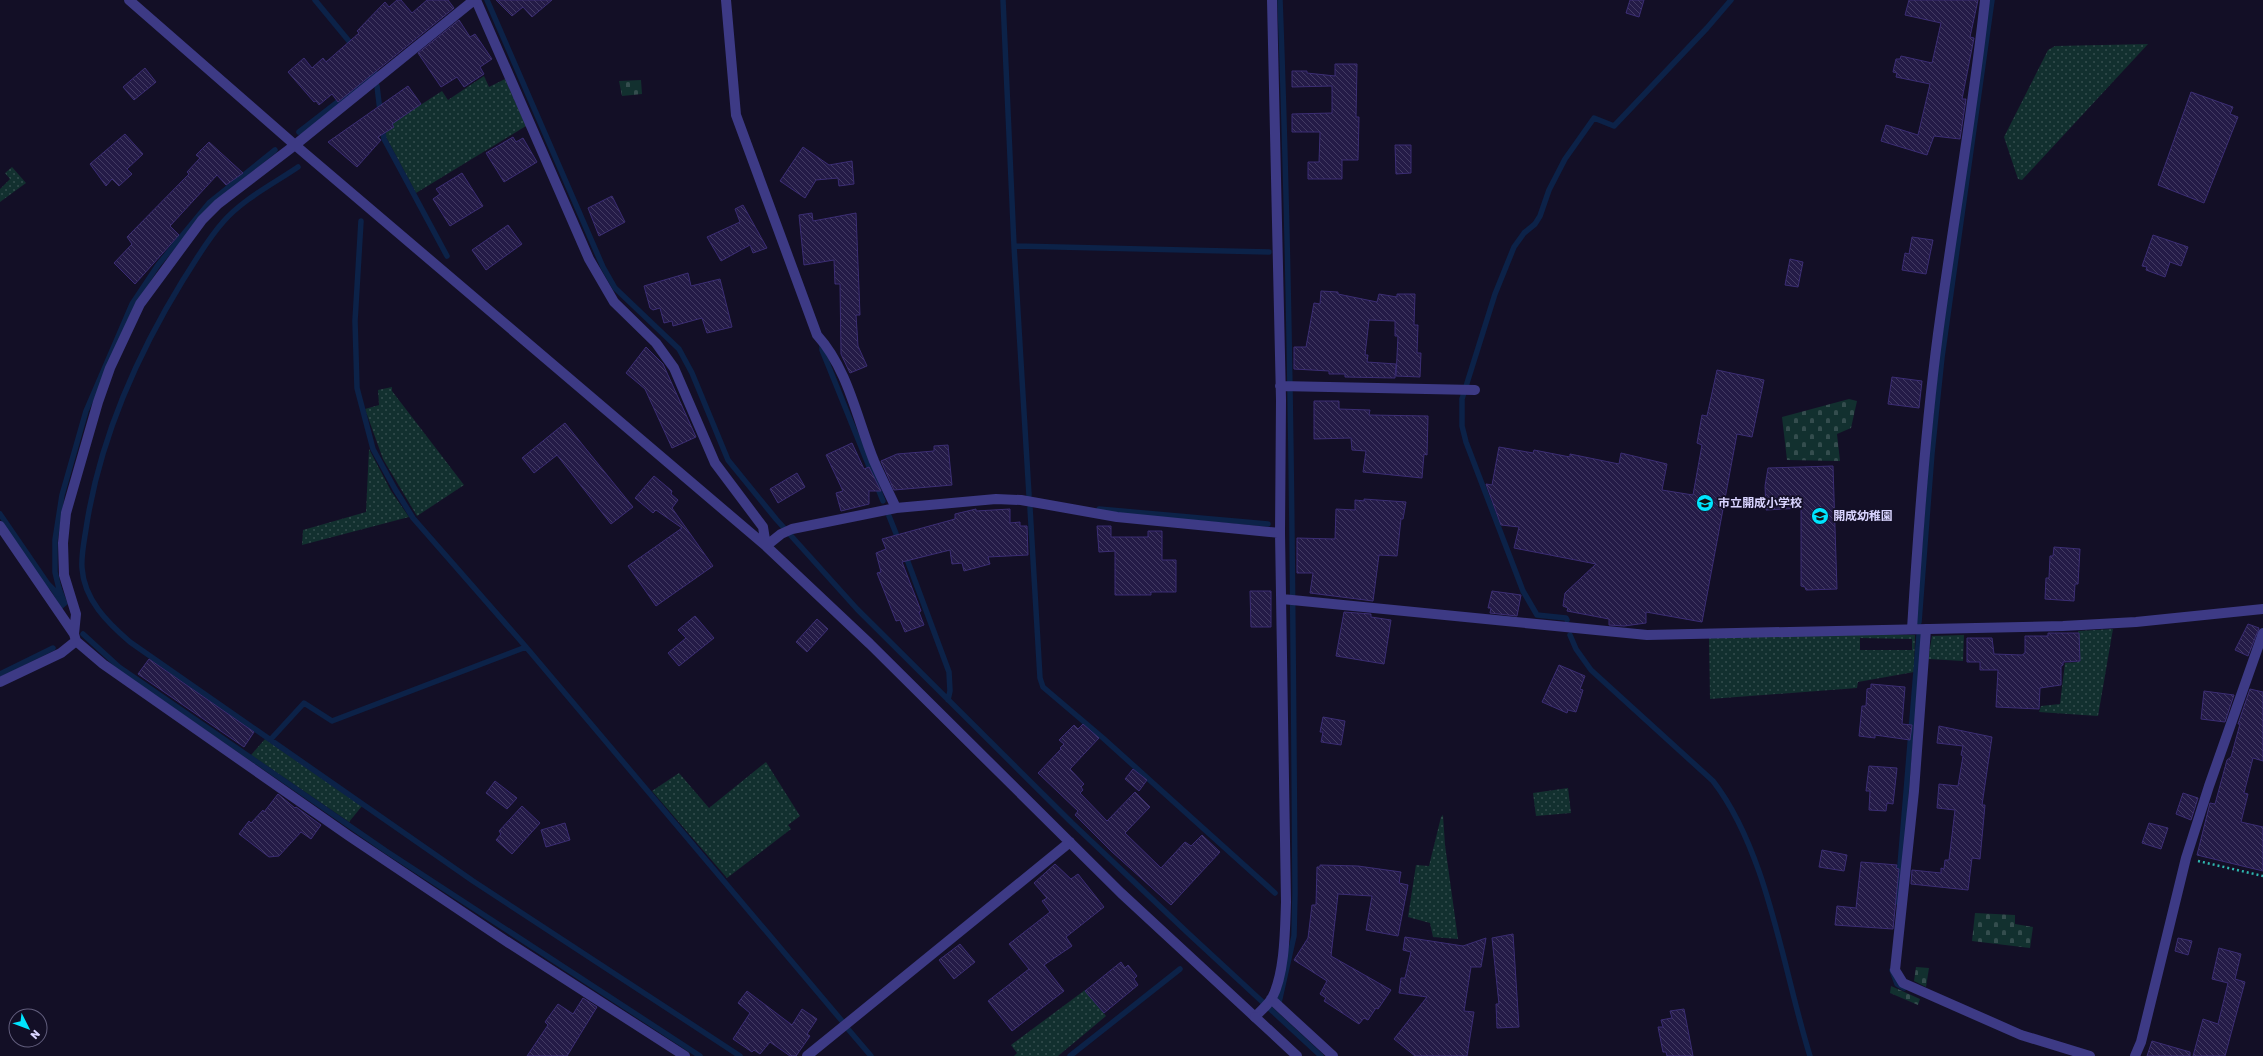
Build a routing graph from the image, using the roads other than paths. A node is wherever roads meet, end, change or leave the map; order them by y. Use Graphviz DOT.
graph roads {
  1 [pos="129,0"];
  2 [pos="475,0"];
  3 [pos="726,0"];
  4 [pos="1272,0"];
  5 [pos="1985,0"];
  6 [pos="295,145"];
  7 [pos="1286,386"];
  8 [pos="1468,390"];
  9 [pos="896,508"];
  10 [pos="0,526"];
  11 [pos="1280,533"];
  12 [pos="766,546"];
  13 [pos="1289,600"];
  14 [pos="2263,609"];
  15 [pos="1912,629"];
  16 [pos="1926,629"];
  17 [pos="2263,633"];
  18 [pos="75,637"];
  19 [pos="0,682"];
  20 [pos="1070,842"];
  21 [pos="1275,1003"];
  22 [pos="1255,1017"];
  23 [pos="685,1056"];
  24 [pos="807,1056"];
  25 [pos="1297,1056"];
  26 [pos="1333,1056"];
  27 [pos="2090,1056"];
  28 [pos="2135,1056"];
  1 -- 6 [label="street"];
  2 -- 6 [label="street"];
  2 -- 12 [label="street"];
  3 -- 9 [label="street"];
  4 -- 7 [label="street"];
  5 -- 15 [label="street"];
  6 -- 12 [label="street"];
  6 -- 18 [label="street"];
  7 -- 8 [label="street"];
  7 -- 11 [label="street"];
  9 -- 11 [label="street"];
  9 -- 12 [label="street"];
  10 -- 18 [label="street"];
  11 -- 13 [label="street"];
  12 -- 20 [label="street"];
  13 -- 15 [label="street"];
  13 -- 21 [label="street"];
  14 -- 16 [label="street"];
  15 -- 16 [label="street"];
  16 -- 27 [label="street"];
  17 -- 28 [label="street"];
  18 -- 19 [label="street"];
  18 -- 23 [label="street"];
  20 -- 22 [label="street"];
  20 -- 24 [label="street"];
  21 -- 22 [label="street"];
  21 -- 26 [label="street"];
  22 -- 25 [label="street"];
}
